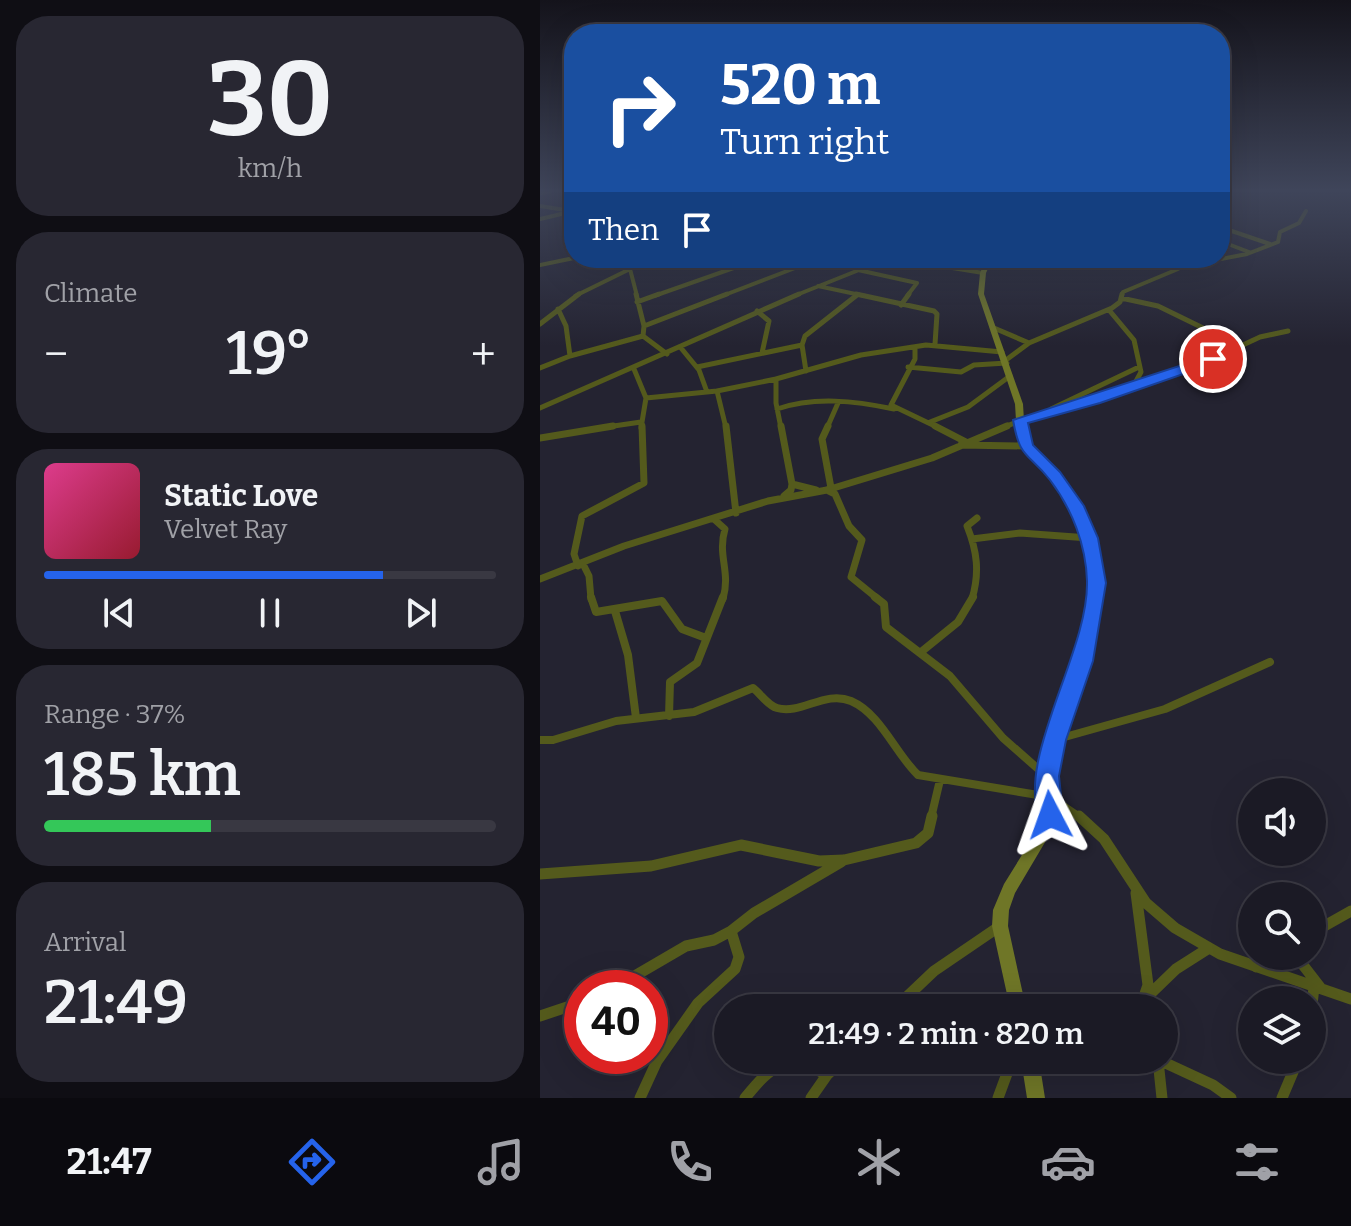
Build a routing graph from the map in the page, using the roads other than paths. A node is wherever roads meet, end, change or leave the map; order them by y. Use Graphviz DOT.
graph roads {
  1 [pos="1270,244"];
  2 [pos="1230,245"];
  3 [pos="1251,253"];
  4 [pos="1230,257"];
  5 [pos="564,260"];
  6 [pos="540,265"];
  7 [pos="734,268"];
  8 [pos="795,268"];
  9 [pos="863,268"];
  10 [pos="952,268"];
  11 [pos="985,268"];
  12 [pos="1167,268"];
  13 [pos="630,269"];
  14 [pos="858,270"];
  15 [pos="983,273"];
  16 [pos="817,286"];
  17 [pos="857,295"];
  18 [pos="1121,298"];
  19 [pos="637,302"];
  20 [pos="901,305"];
  21 [pos="558,309"];
  22 [pos="1109,310"];
  23 [pos="757,311"];
  24 [pos="540,324"];
  25 [pos="644,326"];
  26 [pos="994,328"];
  27 [pos="1288,331"];
  28 [pos="643,336"];
  29 [pos="1029,343"];
  30 [pos="935,344"];
  31 [pos="802,345"];
  32 [pos="915,347"];
  33 [pos="1242,347"];
  34 [pos="681,348"];
  35 [pos="762,353"];
  36 [pos="667,354"];
  37 [pos="570,356"];
  38 [pos="1005,358"];
  39 [pos="697,367"];
  40 [pos="908,367"];
  41 [pos="1139,367"];
  42 [pos="540,368"];
  43 [pos="634,369"];
  44 [pos="806,371"];
  45 [pos="1010,376"];
  46 [pos="776,379"];
  47 [pos="1133,387"];
  48 [pos="717,391"];
  49 [pos="707,392"];
  50 [pos="646,398"];
  51 [pos="838,403"];
  52 [pos="777,406"];
  53 [pos="894,407"];
  54 [pos="540,408"];
  55 [pos="1050,411"];
  56 [pos="1020,420"];
  57 [pos="641,422"];
  58 [pos="930,422"];
  59 [pos="540,438"];
  60 [pos="963,444"];
  61 [pos="1025,446"];
  62 [pos="792,484"];
  63 [pos="830,490"];
  64 [pos="780,498"];
  65 [pos="736,513"];
  66 [pos="977,518"];
  67 [pos="715,520"];
  68 [pos="1089,538"];
  69 [pos="972,539"];
  70 [pos="580,565"];
  71 [pos="560,573"];
  72 [pos="590,573"];
  73 [pos="540,579"];
  74 [pos="615,611"];
  75 [pos="706,638"];
  76 [pos="921,652"];
  77 [pos="1270,662"];
  78 [pos="669,716"];
  79 [pos="636,718"];
  80 [pos="540,740"];
  81 [pos="1054,740"];
  82 [pos="1047,776"];
  83 [pos="940,780"];
  84 [pos="1050,797"];
  85 [pos="844,860"];
  86 [pos="540,874"];
  87 [pos="1136,888"];
  88 [pos="1351,911"];
  89 [pos="1326,925"];
  90 [pos="1000,926"];
  91 [pos="731,931"];
  92 [pos="1209,948"];
  93 [pos="1238,960"];
  94 [pos="645,970"];
  95 [pos="1265,970"];
  96 [pos="1312,986"];
  97 [pos="1326,991"];
  98 [pos="910,994"];
  99 [pos="1015,994"];
  100 [pos="1145,994"];
  101 [pos="1152,994"];
  102 [pos="1351,999"];
  103 [pos="564,1008"];
  104 [pos="540,1016"];
  105 [pos="1178,1069"];
  106 [pos="1007,1074"];
  107 [pos="1032,1074"];
  108 [pos="1159,1074"];
  109 [pos="1292,1074"];
  110 [pos="827,1075"];
  111 [pos="640,1098"];
  112 [pos="745,1098"];
  113 [pos="811,1098"];
  114 [pos="998,1098"];
  115 [pos="1036,1098"];
  116 [pos="1162,1098"];
  117 [pos="1231,1098"];
  118 [pos="1282,1098"];
  1 -- 3 [label="street"];
  2 -- 3 [label="street"];
  3 -- 4 [label="street"];
  5 -- 6 [label="street"];
  7 -- 19 [label="street"];
  8 -- 25 [label="street"];
  9 -- 14 [label="street"];
  10 -- 15 [label="street"];
  11 -- 15 [label="street"];
  12 -- 18 [label="street"];
  13 -- 19 [label="street"];
  13 -- 21 [label="street"];
  14 -- 16 [label="street"];
  14 -- 20 [label="street"];
  15 -- 26 [label="street"];
  16 -- 17 [label="street"];
  16 -- 23 [label="street"];
  17 -- 20 [label="street"];
  17 -- 31 [label="street"];
  18 -- 22 [label="street"];
  18 -- 33 [label="street"];
  19 -- 25 [label="street"];
  20 -- 30 [label="street"];
  21 -- 24 [label="street"];
  21 -- 37 [label="street"];
  22 -- 29 [label="street"];
  22 -- 41 [label="street"];
  23 -- 34 [label="street"];
  23 -- 35 [label="street"];
  25 -- 28 [label="street"];
  26 -- 29 [label="street"];
  26 -- 38 [label="street"];
  27 -- 33 [label="street"];
  28 -- 36 [label="street"];
  28 -- 37 [label="street"];
  29 -- 38 [label="street"];
  30 -- 32 [label="street"];
  30 -- 38 [label="street"];
  31 -- 35 [label="street"];
  31 -- 44 [label="street"];
  32 -- 40 [label="street"];
  32 -- 44 [label="street"];
  33 -- 47 [label="street"];
  34 -- 36 [label="street"];
  34 -- 39 [label="street"];
  35 -- 39 [label="street"];
  36 -- 43 [label="street"];
  37 -- 42 [label="street"];
  38 -- 40 [label="street"];
  38 -- 45 [label="street"];
  39 -- 49 [label="street"];
  40 -- 53 [label="street"];
  41 -- 47 [label="street"];
  41 -- 55 [label="street"];
  43 -- 50 [label="street"];
  43 -- 54 [label="street"];
  44 -- 46 [label="street"];
  45 -- 56 [label="street"];
  45 -- 58 [label="street"];
  46 -- 48 [label="street"];
  46 -- 52 [label="street"];
  47 -- 55 [label="street"];
  48 -- 49 [label="street"];
  48 -- 65 [label="street"];
  49 -- 50 [label="street"];
  50 -- 57 [label="street"];
  51 -- 52 [label="street"];
  51 -- 53 [label="street"];
  51 -- 63 [label="street"];
  52 -- 62 [label="street"];
  53 -- 58 [label="street"];
  55 -- 56 [label="street"];
  56 -- 60 [label="street"];
  56 -- 61 [label="street"];
  57 -- 59 [label="street"];
  57 -- 70 [label="street"];
  58 -- 60 [label="street"];
  60 -- 61 [label="street"];
  60 -- 63 [label="street"];
  61 -- 68 [label="street"];
  62 -- 63 [label="street"];
  62 -- 64 [label="street"];
  63 -- 64 [label="street"];
  63 -- 76 [label="street"];
  64 -- 65 [label="street"];
  65 -- 67 [label="street"];
  66 -- 69 [label="street"];
  67 -- 70 [label="street"];
  67 -- 75 [label="street"];
  68 -- 69 [label="street"];
  68 -- 81 [label="street"];
  69 -- 76 [label="street"];
  70 -- 71 [label="street"];
  70 -- 72 [label="street"];
  71 -- 72 [label="street"];
  71 -- 73 [label="street"];
  72 -- 74 [label="street"];
  74 -- 75 [label="street"];
  74 -- 79 [label="street"];
  75 -- 78 [label="street"];
  76 -- 82 [label="street"];
  77 -- 81 [label="street"];
  78 -- 79 [label="street"];
  78 -- 83 [label="street"];
  79 -- 80 [label="street"];
  81 -- 82 [label="street"];
  82 -- 84 [label="street"];
  83 -- 84 [label="street"];
  83 -- 85 [label="street"];
  84 -- 87 [label="street"];
  84 -- 90 [label="street"];
  85 -- 86 [label="street"];
  85 -- 91 [label="street"];
  87 -- 92 [label="street"];
  87 -- 100 [label="street"];
  88 -- 89 [label="street"];
  90 -- 98 [label="street"];
  90 -- 99 [label="street"];
  91 -- 94 [label="street"];
  91 -- 111 [label="street"];
  92 -- 93 [label="street"];
  92 -- 101 [label="street"];
  95 -- 96 [label="street"];
  97 -- 102 [label="street"];
  103 -- 104 [label="street"];
  105 -- 117 [label="street"];
  106 -- 114 [label="street"];
  107 -- 115 [label="street"];
  108 -- 116 [label="street"];
  109 -- 118 [label="street"];
  110 -- 112 [label="street"];
  110 -- 113 [label="street"];
}
